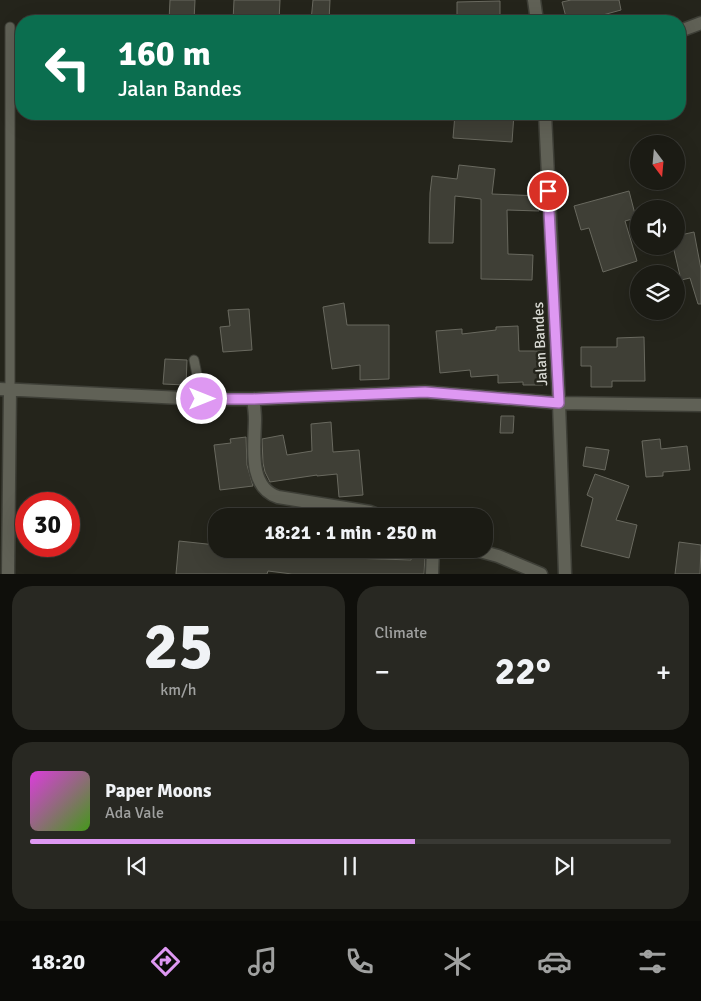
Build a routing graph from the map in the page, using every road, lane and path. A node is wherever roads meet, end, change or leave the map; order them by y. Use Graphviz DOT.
graph roads {
  1 [pos="534,0"];
  2 [pos="536,15"];
  3 [pos="701,23"];
  4 [pos="10,27"];
  5 [pos="686,28"];
  6 [pos="545,120"];
  7 [pos="194,360"];
  8 [pos="5,389"];
  9 [pos="202,399"];
  10 [pos="253,399"];
  11 [pos="559,403"];
  12 [pos="701,405"];
  13 [pos="345,508"];
  14 [pos="493,555"];
  15 [pos="433,558"];
  16 [pos="8,574"];
  17 [pos="432,574"];
  18 [pos="541,574"];
  19 [pos="565,574"];
  1 -- 2 [label="street"];
  3 -- 5 [label="street"];
  4 -- 8 [label="lane"];
  6 -- 11 [label="street, Jalan Bandes"];
  7 -- 9 [label="lane"];
  8 -- 9 [label="street"];
  8 -- 16 [label="street"];
  9 -- 10 [label="street"];
  10 -- 11 [label="street"];
  10 -- 13 [label="street"];
  11 -- 12 [label="street"];
  11 -- 19 [label="street, Jalan Bandes"];
  14 -- 18 [label="street"];
  15 -- 17 [label="street"];
}
